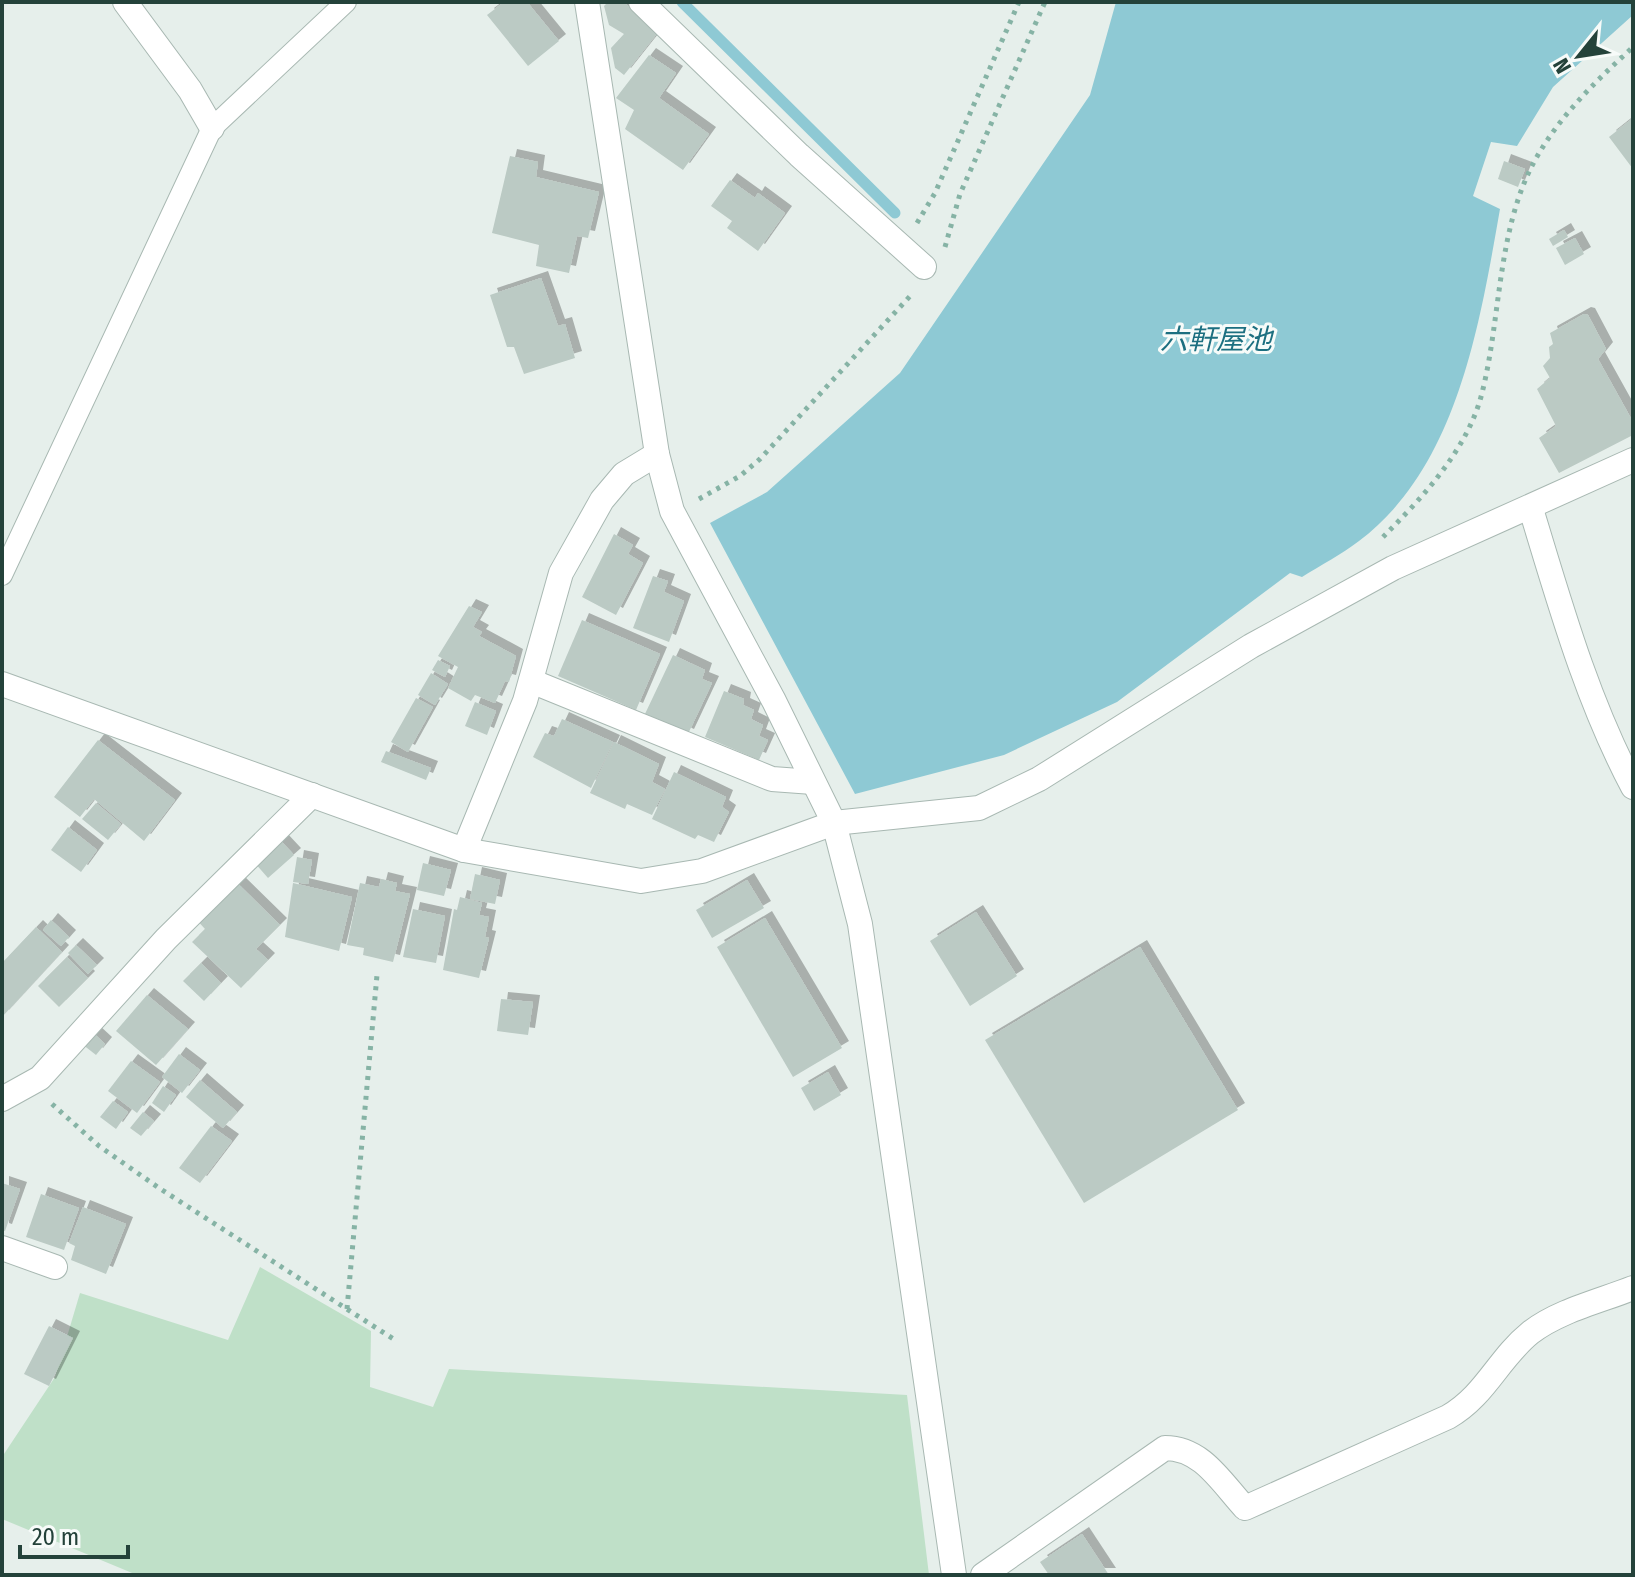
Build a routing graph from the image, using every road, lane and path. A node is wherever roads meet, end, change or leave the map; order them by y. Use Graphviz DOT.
graph roads {
  1 [pos="125,2"];
  2 [pos="346,2"];
  3 [pos="587,2"];
  4 [pos="641,2"];
  5 [pos="1019,2"];
  6 [pos="1045,2"];
  7 [pos="1633,47"];
  8 [pos="212,128"];
  9 [pos="893,239"];
  10 [pos="928,271"];
  11 [pos="657,454"];
  12 [pos="1633,460"];
  13 [pos="1531,509"];
  14 [pos="672,511"];
  15 [pos="1377,543"];
  16 [pos="2,575"];
  17 [pos="531,681"];
  18 [pos="2,684"];
  19 [pos="813,782"];
  20 [pos="1633,787"];
  21 [pos="312,795"];
  22 [pos="834,823"];
  23 [pos="464,850"];
  24 [pos="377,975"];
  25 [pos="40,1078"];
  26 [pos="2,1099"];
  27 [pos="2,1248"];
  28 [pos="55,1267"];
  29 [pos="1633,1288"];
  30 [pos="347,1309"];
  31 [pos="395,1340"];
  32 [pos="954,1575"];
  33 [pos="983,1575"];
  1 -- 8 [label="street"];
  2 -- 8 [label="lane"];
  3 -- 11 [label="street"];
  4 -- 9 [label="street"];
  5 -- 9 [label="path"];
  6 -- 10 [label="path"];
  7 -- 15 [label="path"];
  8 -- 16 [label="lane"];
  9 -- 10 [label="street"];
  10 -- 14 [label="path"];
  11 -- 14 [label="street"];
  11 -- 17 [label="street"];
  12 -- 13 [label="street"];
  13 -- 20 [label="street"];
  13 -- 22 [label="street"];
  14 -- 19 [label="street"];
  17 -- 19 [label="street"];
  17 -- 23 [label="street"];
  18 -- 21 [label="street"];
  19 -- 22 [label="street"];
  21 -- 23 [label="street"];
  21 -- 25 [label="street"];
  22 -- 23 [label="street"];
  22 -- 32 [label="street"];
  24 -- 30 [label="path"];
  25 -- 26 [label="street"];
  25 -- 30 [label="path"];
  27 -- 28 [label="street"];
  29 -- 33 [label="street"];
  30 -- 31 [label="path"];
}
